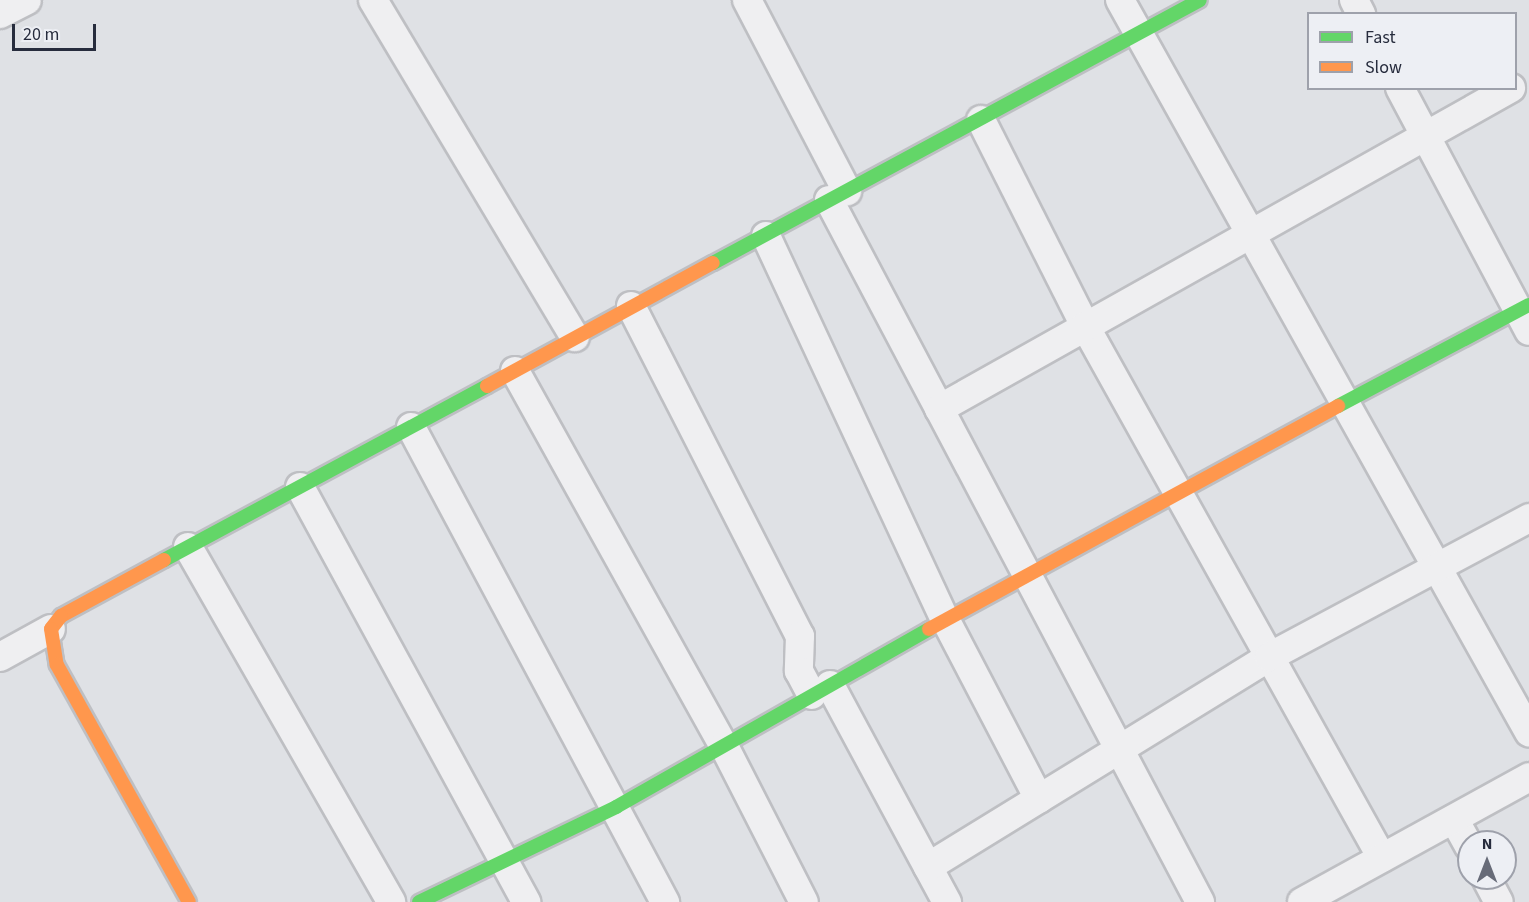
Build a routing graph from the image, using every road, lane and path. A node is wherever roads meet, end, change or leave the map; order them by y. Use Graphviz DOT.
graph roads {
  1 [pos="27,0"];
  2 [pos="373,0"];
  3 [pos="747,0"];
  4 [pos="1120,0"];
  5 [pos="1200,0"];
  6 [pos="0,14"];
  7 [pos="1137,34"];
  8 [pos="1401,90"];
  9 [pos="1507,90"];
  10 [pos="981,120"];
  11 [pos="1425,136"];
  12 [pos="838,196"];
  13 [pos="1252,235"];
  14 [pos="766,236"];
  15 [pos="631,306"];
  16 [pos="1525,316"];
  17 [pos="1085,326"];
  18 [pos="575,337"];
  19 [pos="516,371"];
  20 [pos="1347,402"];
  21 [pos="939,409"];
  22 [pos="411,427"];
  23 [pos="300,487"];
  24 [pos="1177,492"];
  25 [pos="1529,518"];
  26 [pos="188,547"];
  27 [pos="1437,566"];
  28 [pos="1024,575"];
  29 [pos="945,619"];
  30 [pos="51,629"];
  31 [pos="0,657"];
  32 [pos="1269,657"];
  33 [pos="821,690"];
  34 [pos="1529,732"];
  35 [pos="724,746"];
  36 [pos="1119,750"];
  37 [pos="1529,777"];
  38 [pos="1039,799"];
  39 [pos="616,807"];
  40 [pos="1454,819"];
  41 [pos="1460,830"];
  42 [pos="1382,858"];
  43 [pos="505,862"];
  44 [pos="928,867"];
  45 [pos="189,902"];
  46 [pos="391,902"];
  47 [pos="419,902"];
  48 [pos="526,902"];
  49 [pos="665,902"];
  50 [pos="804,902"];
  51 [pos="947,902"];
  52 [pos="1200,902"];
  53 [pos="1302,902"];
  1 -- 6 [label="street"];
  2 -- 18 [label="street"];
  3 -- 12 [label="street"];
  4 -- 7 [label="street"];
  5 -- 7 [label="street"];
  7 -- 10 [label="street"];
  7 -- 13 [label="street"];
  8 -- 11 [label="street"];
  9 -- 11 [label="street"];
  10 -- 12 [label="street"];
  10 -- 17 [label="street"];
  11 -- 13 [label="street"];
  11 -- 16 [label="street"];
  12 -- 14 [label="street"];
  12 -- 21 [label="street"];
  13 -- 17 [label="street"];
  13 -- 20 [label="street"];
  14 -- 15 [label="street"];
  14 -- 29 [label="street"];
  15 -- 18 [label="street"];
  15 -- 33 [label="street"];
  16 -- 20 [label="street"];
  17 -- 21 [label="street"];
  17 -- 24 [label="street"];
  18 -- 19 [label="street"];
  19 -- 22 [label="street"];
  19 -- 35 [label="street"];
  20 -- 24 [label="street"];
  20 -- 27 [label="street"];
  21 -- 28 [label="street"];
  22 -- 23 [label="street"];
  22 -- 39 [label="street"];
  23 -- 26 [label="street"];
  23 -- 43 [label="street"];
  24 -- 28 [label="street"];
  24 -- 32 [label="street"];
  25 -- 27 [label="street"];
  26 -- 30 [label="street"];
  26 -- 46 [label="street"];
  27 -- 32 [label="street"];
  27 -- 34 [label="street"];
  28 -- 29 [label="street"];
  28 -- 36 [label="street"];
  29 -- 33 [label="street"];
  29 -- 38 [label="street"];
  30 -- 31 [label="street"];
  30 -- 45 [label="street"];
  32 -- 36 [label="street"];
  32 -- 42 [label="street"];
  33 -- 35 [label="street"];
  33 -- 44 [label="street"];
  35 -- 39 [label="street"];
  35 -- 50 [label="street"];
  36 -- 38 [label="street"];
  36 -- 52 [label="street"];
  37 -- 40 [label="street"];
  38 -- 44 [label="street"];
  39 -- 43 [label="street"];
  39 -- 49 [label="street"];
  40 -- 41 [label="street"];
  40 -- 42 [label="street"];
  42 -- 53 [label="street"];
  43 -- 47 [label="street"];
  43 -- 48 [label="street"];
  44 -- 51 [label="street"];
}
